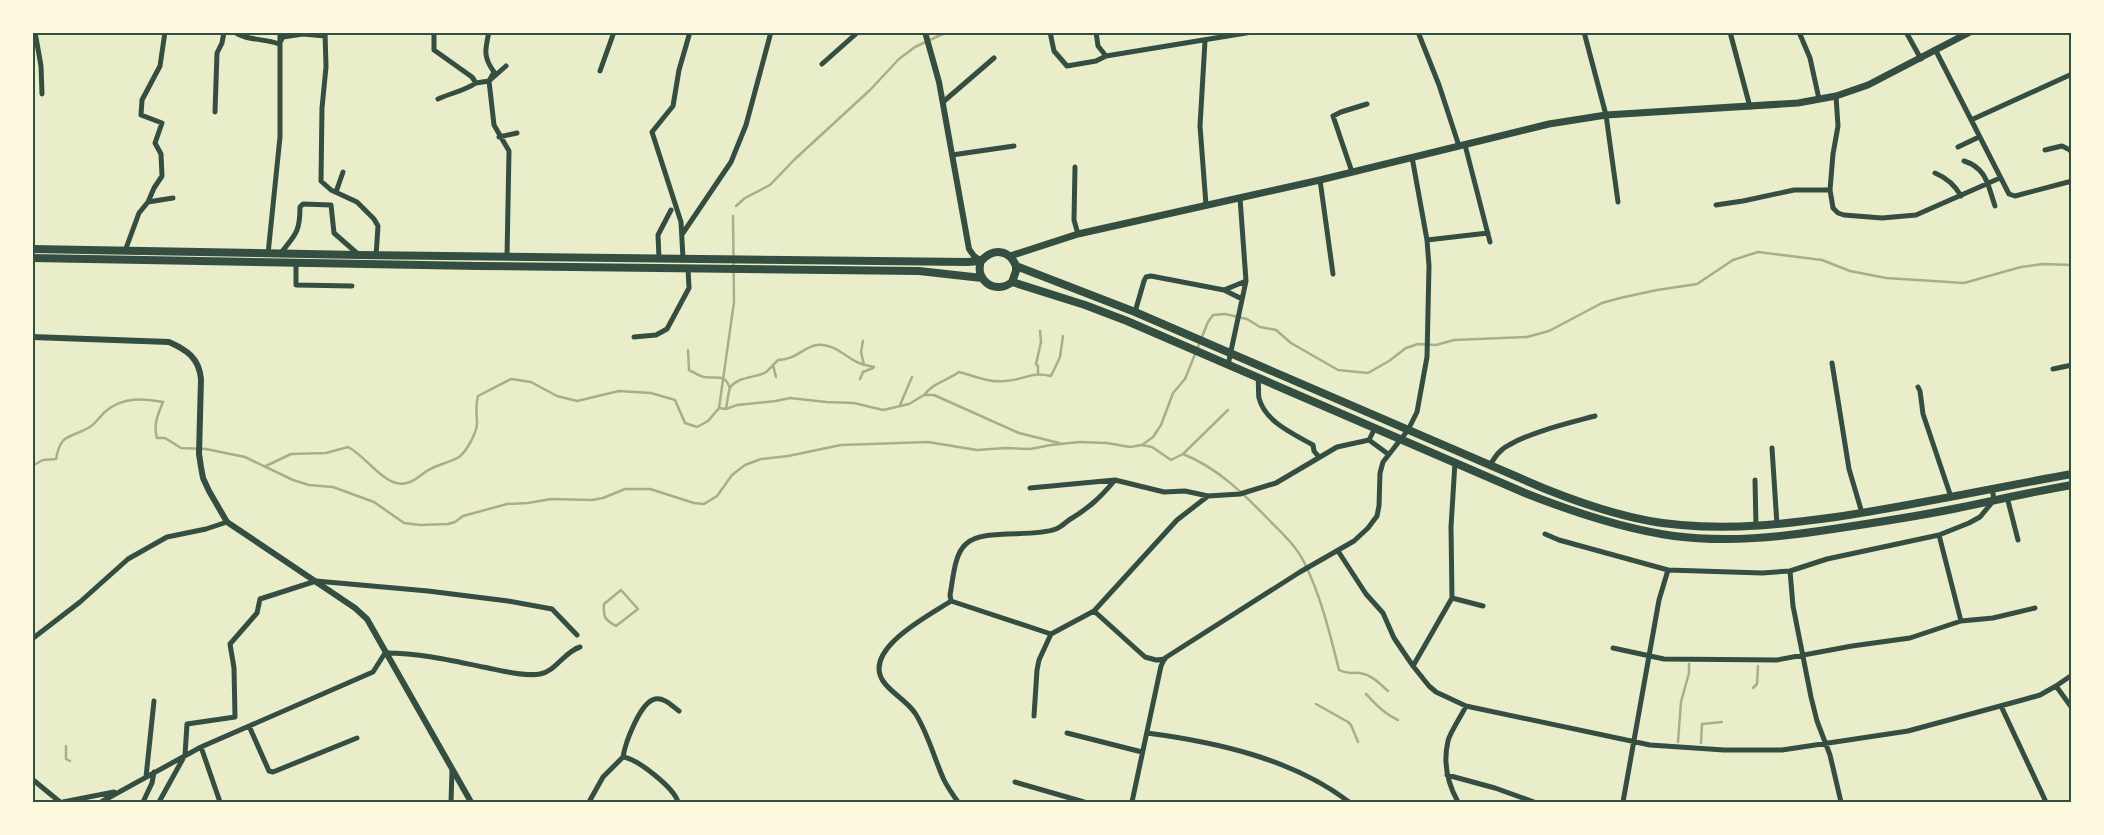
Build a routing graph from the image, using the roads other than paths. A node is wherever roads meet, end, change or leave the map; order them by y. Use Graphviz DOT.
graph roads {
  1 [pos="35,32"];
  2 [pos="165,32"];
  3 [pos="224,32"];
  4 [pos="234,32"];
  5 [pos="280,32"];
  6 [pos="434,32"];
  7 [pos="489,32"];
  8 [pos="614,32"];
  9 [pos="690,32"];
  10 [pos="771,32"];
  11 [pos="858,32"];
  12 [pos="1050,32"];
  13 [pos="1096,32"];
  14 [pos="1252,32"];
  15 [pos="1418,32"];
  16 [pos="1584,32"];
  17 [pos="1730,32"];
  18 [pos="1799,32"];
  19 [pos="1906,32"];
  20 [pos="1970,32"];
  21 [pos="325,34"];
  22 [pos="925,34"];
  23 [pos="1238,34"];
  24 [pos="1205,41"];
  25 [pos="279,44"];
  26 [pos="1936,51"];
  27 [pos="1106,56"];
  28 [pos="994,58"];
  29 [pos="1921,59"];
  30 [pos="822,64"];
  31 [pos="506,66"];
  32 [pos="600,71"];
  33 [pos="2072,74"];
  34 [pos="490,81"];
  35 [pos="476,83"];
  36 [pos="42,94"];
  37 [pos="1836,96"];
  38 [pos="438,99"];
  39 [pos="1819,99"];
  40 [pos="943,102"];
  41 [pos="1367,104"];
  42 [pos="1750,107"];
  43 [pos="216,112"];
  44 [pos="1606,115"];
  45 [pos="1971,120"];
  46 [pos="518,133"];
  47 [pos="500,137"];
  48 [pos="1979,137"];
  49 [pos="1462,145"];
  50 [pos="1014,146"];
  51 [pos="1958,147"];
  52 [pos="2045,150"];
  53 [pos="2072,154"];
  54 [pos="952,155"];
  55 [pos="1412,157"];
  56 [pos="1964,161"];
  57 [pos="1075,167"];
  58 [pos="343,172"];
  59 [pos="1352,172"];
  60 [pos="1935,173"];
  61 [pos="2000,178"];
  62 [pos="1320,180"];
  63 [pos="2072,181"];
  64 [pos="1988,184"];
  65 [pos="1830,190"];
  66 [pos="336,192"];
  67 [pos="1961,196"];
  68 [pos="173,198"];
  69 [pos="1240,198"];
  70 [pos="148,202"];
  71 [pos="1618,202"];
  72 [pos="1716,204"];
  73 [pos="1206,205"];
  74 [pos="1995,206"];
  75 [pos="671,210"];
  76 [pos="683,233"];
  77 [pos="1488,233"];
  78 [pos="1078,234"];
  79 [pos="1427,240"];
  80 [pos="1490,242"];
  81 [pos="32,249"];
  82 [pos="125,251"];
  83 [pos="268,254"];
  84 [pos="280,254"];
  85 [pos="359,255"];
  86 [pos="376,256"];
  87 [pos="1010,256"];
  88 [pos="507,257"];
  89 [pos="32,258"];
  90 [pos="659,258"];
  91 [pos="683,258"];
  92 [pos="734,259"];
  93 [pos="981,261"];
  94 [pos="296,262"];
  95 [pos="1016,266"];
  96 [pos="688,268"];
  97 [pos="735,269"];
  98 [pos="1333,274"];
  99 [pos="982,278"];
  100 [pos="1246,281"];
  101 [pos="1012,282"];
  102 [pos="352,286"];
  103 [pos="1224,290"];
  104 [pos="1241,301"];
  105 [pos="1135,312"];
  106 [pos="634,337"];
  107 [pos="32,338"];
  108 [pos="1230,353"];
  109 [pos="1832,363"];
  110 [pos="2072,365"];
  111 [pos="1228,366"];
  112 [pos="2053,369"];
  113 [pos="1258,378"];
  114 [pos="1918,387"];
  115 [pos="1595,416"];
  116 [pos="1375,428"];
  117 [pos="1408,430"];
  118 [pos="1369,440"];
  119 [pos="1401,440"];
  120 [pos="1772,448"];
  121 [pos="1388,454"];
  122 [pos="1319,457"];
  123 [pos="1455,462"];
  124 [pos="1490,465"];
  125 [pos="2072,474"];
  126 [pos="1115,480"];
  127 [pos="1755,480"];
  128 [pos="2072,485"];
  129 [pos="1030,488"];
  130 [pos="1992,488"];
  131 [pos="1208,496"];
  132 [pos="2006,496"];
  133 [pos="1951,497"];
  134 [pos="1994,500"];
  135 [pos="1862,513"];
  136 [pos="227,522"];
  137 [pos="1777,525"];
  138 [pos="1756,526"];
  139 [pos="1545,534"];
  140 [pos="1939,535"];
  141 [pos="2018,540"];
  142 [pos="1338,551"];
  143 [pos="1668,570"];
  144 [pos="1790,571"];
  145 [pos="316,581"];
  146 [pos="1452,598"];
  147 [pos="951,601"];
  148 [pos="1483,606"];
  149 [pos="2035,608"];
  150 [pos="1094,611"];
  151 [pos="1961,621"];
  152 [pos="577,634"];
  153 [pos="1051,634"];
  154 [pos="32,639"];
  155 [pos="580,647"];
  156 [pos="1613,648"];
  157 [pos="385,653"];
  158 [pos="1804,655"];
  159 [pos="1649,657"];
  160 [pos="1165,658"];
  161 [pos="1414,666"];
  162 [pos="2072,676"];
  163 [pos="2056,686"];
  164 [pos="154,701"];
  165 [pos="1466,706"];
  166 [pos="2001,706"];
  167 [pos="2072,708"];
  168 [pos="679,712"];
  169 [pos="1034,716"];
  170 [pos="249,726"];
  171 [pos="1067,733"];
  172 [pos="1148,733"];
  173 [pos="357,738"];
  174 [pos="1634,742"];
  175 [pos="1825,743"];
  176 [pos="201,747"];
  177 [pos="1142,752"];
  178 [pos="185,755"];
  179 [pos="623,757"];
  180 [pos="452,770"];
  181 [pos="154,772"];
  182 [pos="1448,775"];
  183 [pos="146,777"];
  184 [pos="32,779"];
  185 [pos="1016,782"];
  186 [pos="120,791"];
  187 [pos="61,802"];
  188 [pos="101,802"];
  189 [pos="143,802"];
  190 [pos="159,802"];
  191 [pos="220,802"];
  192 [pos="451,802"];
  193 [pos="471,802"];
  194 [pos="589,802"];
  195 [pos="678,802"];
  196 [pos="958,802"];
  197 [pos="1084,802"];
  198 [pos="1132,802"];
  199 [pos="1349,802"];
  200 [pos="1458,802"];
  201 [pos="1534,802"];
  202 [pos="1623,802"];
  203 [pos="1841,802"];
  204 [pos="2046,802"];
  1 -- 36 [label="street"];
  2 -- 70 [label="street"];
  3 -- 43 [label="street"];
  4 -- 25 [label="street"];
  5 -- 25 [label="street"];
  6 -- 35 [label="street"];
  7 -- 34 [label="street"];
  8 -- 32 [label="street"];
  9 -- 76 [label="street"];
  10 -- 76 [label="street"];
  11 -- 30 [label="street"];
  12 -- 27 [label="street"];
  13 -- 27 [label="street"];
  14 -- 23 [label="street"];
  15 -- 49 [label="street"];
  16 -- 44 [label="street"];
  17 -- 42 [label="street"];
  18 -- 39 [label="street"];
  19 -- 29 [label="street"];
  20 -- 26 [label="main road"];
  21 -- 25 [label="street"];
  21 -- 66 [label="street"];
  22 -- 40 [label="street"];
  23 -- 24 [label="street"];
  24 -- 27 [label="street"];
  24 -- 73 [label="street"];
  25 -- 83 [label="street"];
  26 -- 29 [label="main road"];
  26 -- 45 [label="street"];
  28 -- 40 [label="street"];
  29 -- 37 [label="main road"];
  31 -- 34 [label="street"];
  33 -- 45 [label="street"];
  34 -- 35 [label="street"];
  34 -- 47 [label="street"];
  35 -- 38 [label="street"];
  37 -- 39 [label="main road"];
  37 -- 65 [label="street"];
  39 -- 42 [label="main road"];
  40 -- 54 [label="street"];
  41 -- 59 [label="street"];
  42 -- 44 [label="main road"];
  44 -- 49 [label="main road"];
  44 -- 71 [label="street"];
  45 -- 48 [label="street"];
  46 -- 47 [label="street"];
  47 -- 88 [label="street"];
  48 -- 51 [label="street"];
  48 -- 61 [label="street"];
  49 -- 55 [label="main road"];
  49 -- 77 [label="street"];
  50 -- 54 [label="street"];
  52 -- 53 [label="street"];
  54 -- 93 [label="street"];
  55 -- 59 [label="main road"];
  55 -- 79 [label="street"];
  56 -- 64 [label="street"];
  57 -- 78 [label="street"];
  58 -- 66 [label="street"];
  59 -- 62 [label="main road"];
  60 -- 67 [label="street"];
  61 -- 63 [label="street"];
  61 -- 64 [label="street"];
  62 -- 69 [label="main road"];
  62 -- 98 [label="street"];
  64 -- 67 [label="street"];
  64 -- 74 [label="street"];
  65 -- 67 [label="street"];
  65 -- 72 [label="street"];
  66 -- 86 [label="street"];
  68 -- 70 [label="street"];
  69 -- 73 [label="main road"];
  69 -- 100 [label="street"];
  70 -- 82 [label="street"];
  73 -- 78 [label="main road"];
  75 -- 90 [label="street"];
  76 -- 91 [label="street"];
  77 -- 79 [label="street"];
  77 -- 80 [label="street"];
  78 -- 87 [label="main road"];
  79 -- 117 [label="street"];
  81 -- 82 [label="main road"];
  82 -- 83 [label="main road"];
  83 -- 84 [label="main road"];
  84 -- 85 [label="main road"];
  84 -- 85 [label="street"];
  85 -- 86 [label="main road"];
  86 -- 88 [label="main road"];
  87 -- 93 [label="main road"];
  87 -- 95 [label="main road"];
  88 -- 90 [label="main road"];
  89 -- 94 [label="main road"];
  90 -- 91 [label="main road"];
  91 -- 92 [label="main road"];
  92 -- 93 [label="main road"];
  92 -- 97 [label="main road"];
  93 -- 99 [label="main road"];
  94 -- 96 [label="main road"];
  94 -- 102 [label="street"];
  95 -- 101 [label="main road"];
  95 -- 105 [label="main road"];
  96 -- 97 [label="main road"];
  96 -- 106 [label="street"];
  97 -- 99 [label="main road"];
  99 -- 101 [label="main road"];
  100 -- 103 [label="street"];
  100 -- 104 [label="street"];
  101 -- 111 [label="main road"];
  103 -- 104 [label="street"];
  103 -- 105 [label="street"];
  104 -- 108 [label="street"];
  105 -- 108 [label="main road"];
  107 -- 136 [label="street"];
  108 -- 111 [label="street"];
  108 -- 117 [label="main road"];
  109 -- 135 [label="street"];
  110 -- 112 [label="street"];
  111 -- 113 [label="main road"];
  113 -- 116 [label="main road"];
  113 -- 122 [label="street"];
  114 -- 133 [label="street"];
  115 -- 124 [label="street"];
  116 -- 118 [label="street"];
  116 -- 119 [label="main road"];
  117 -- 119 [label="street"];
  117 -- 124 [label="main road"];
  118 -- 121 [label="street"];
  118 -- 122 [label="street"];
  119 -- 121 [label="street"];
  119 -- 123 [label="main road"];
  120 -- 137 [label="street"];
  121 -- 142 [label="street"];
  122 -- 131 [label="street"];
  123 -- 134 [label="main road"];
  123 -- 146 [label="street"];
  124 -- 138 [label="main road"];
  125 -- 130 [label="main road"];
  126 -- 129 [label="street"];
  126 -- 131 [label="street"];
  126 -- 147 [label="street"];
  127 -- 138 [label="street"];
  128 -- 132 [label="main road"];
  130 -- 133 [label="main road"];
  130 -- 134 [label="street"];
  131 -- 150 [label="street"];
  132 -- 134 [label="main road"];
  132 -- 141 [label="street"];
  133 -- 135 [label="main road"];
  134 -- 140 [label="street"];
  135 -- 137 [label="main road"];
  136 -- 145 [label="street"];
  136 -- 154 [label="street"];
  137 -- 138 [label="main road"];
  139 -- 143 [label="street"];
  140 -- 144 [label="street"];
  140 -- 151 [label="street"];
  142 -- 160 [label="street"];
  142 -- 161 [label="street"];
  143 -- 144 [label="street"];
  143 -- 159 [label="street"];
  144 -- 158 [label="street"];
  145 -- 152 [label="street"];
  145 -- 157 [label="street"];
  145 -- 178 [label="street"];
  146 -- 148 [label="street"];
  146 -- 161 [label="street"];
  147 -- 153 [label="street"];
  147 -- 196 [label="street"];
  149 -- 151 [label="street"];
  150 -- 153 [label="street"];
  150 -- 160 [label="street"];
  151 -- 158 [label="street"];
  153 -- 169 [label="street"];
  155 -- 157 [label="street"];
  156 -- 159 [label="street"];
  157 -- 170 [label="street"];
  157 -- 180 [label="street"];
  158 -- 159 [label="street"];
  158 -- 175 [label="street"];
  159 -- 174 [label="street"];
  160 -- 172 [label="street"];
  161 -- 165 [label="street"];
  162 -- 163 [label="street"];
  163 -- 166 [label="street"];
  163 -- 167 [label="street"];
  164 -- 183 [label="street"];
  165 -- 174 [label="street"];
  165 -- 182 [label="street"];
  166 -- 175 [label="street"];
  166 -- 204 [label="street"];
  168 -- 179 [label="street"];
  170 -- 173 [label="street"];
  170 -- 176 [label="street"];
  171 -- 177 [label="street"];
  172 -- 177 [label="street"];
  172 -- 199 [label="street"];
  174 -- 175 [label="street"];
  174 -- 202 [label="street"];
  175 -- 203 [label="street"];
  176 -- 178 [label="street"];
  176 -- 191 [label="street"];
  177 -- 198 [label="street"];
  178 -- 181 [label="street"];
  178 -- 190 [label="street"];
  179 -- 194 [label="street"];
  179 -- 195 [label="street"];
  180 -- 192 [label="street"];
  180 -- 193 [label="street"];
  181 -- 183 [label="street"];
  181 -- 189 [label="street"];
  182 -- 200 [label="street"];
  182 -- 201 [label="street"];
  183 -- 186 [label="street"];
  184 -- 187 [label="street"];
  185 -- 197 [label="street"];
  186 -- 187 [label="street"];
  186 -- 188 [label="street"];
}
